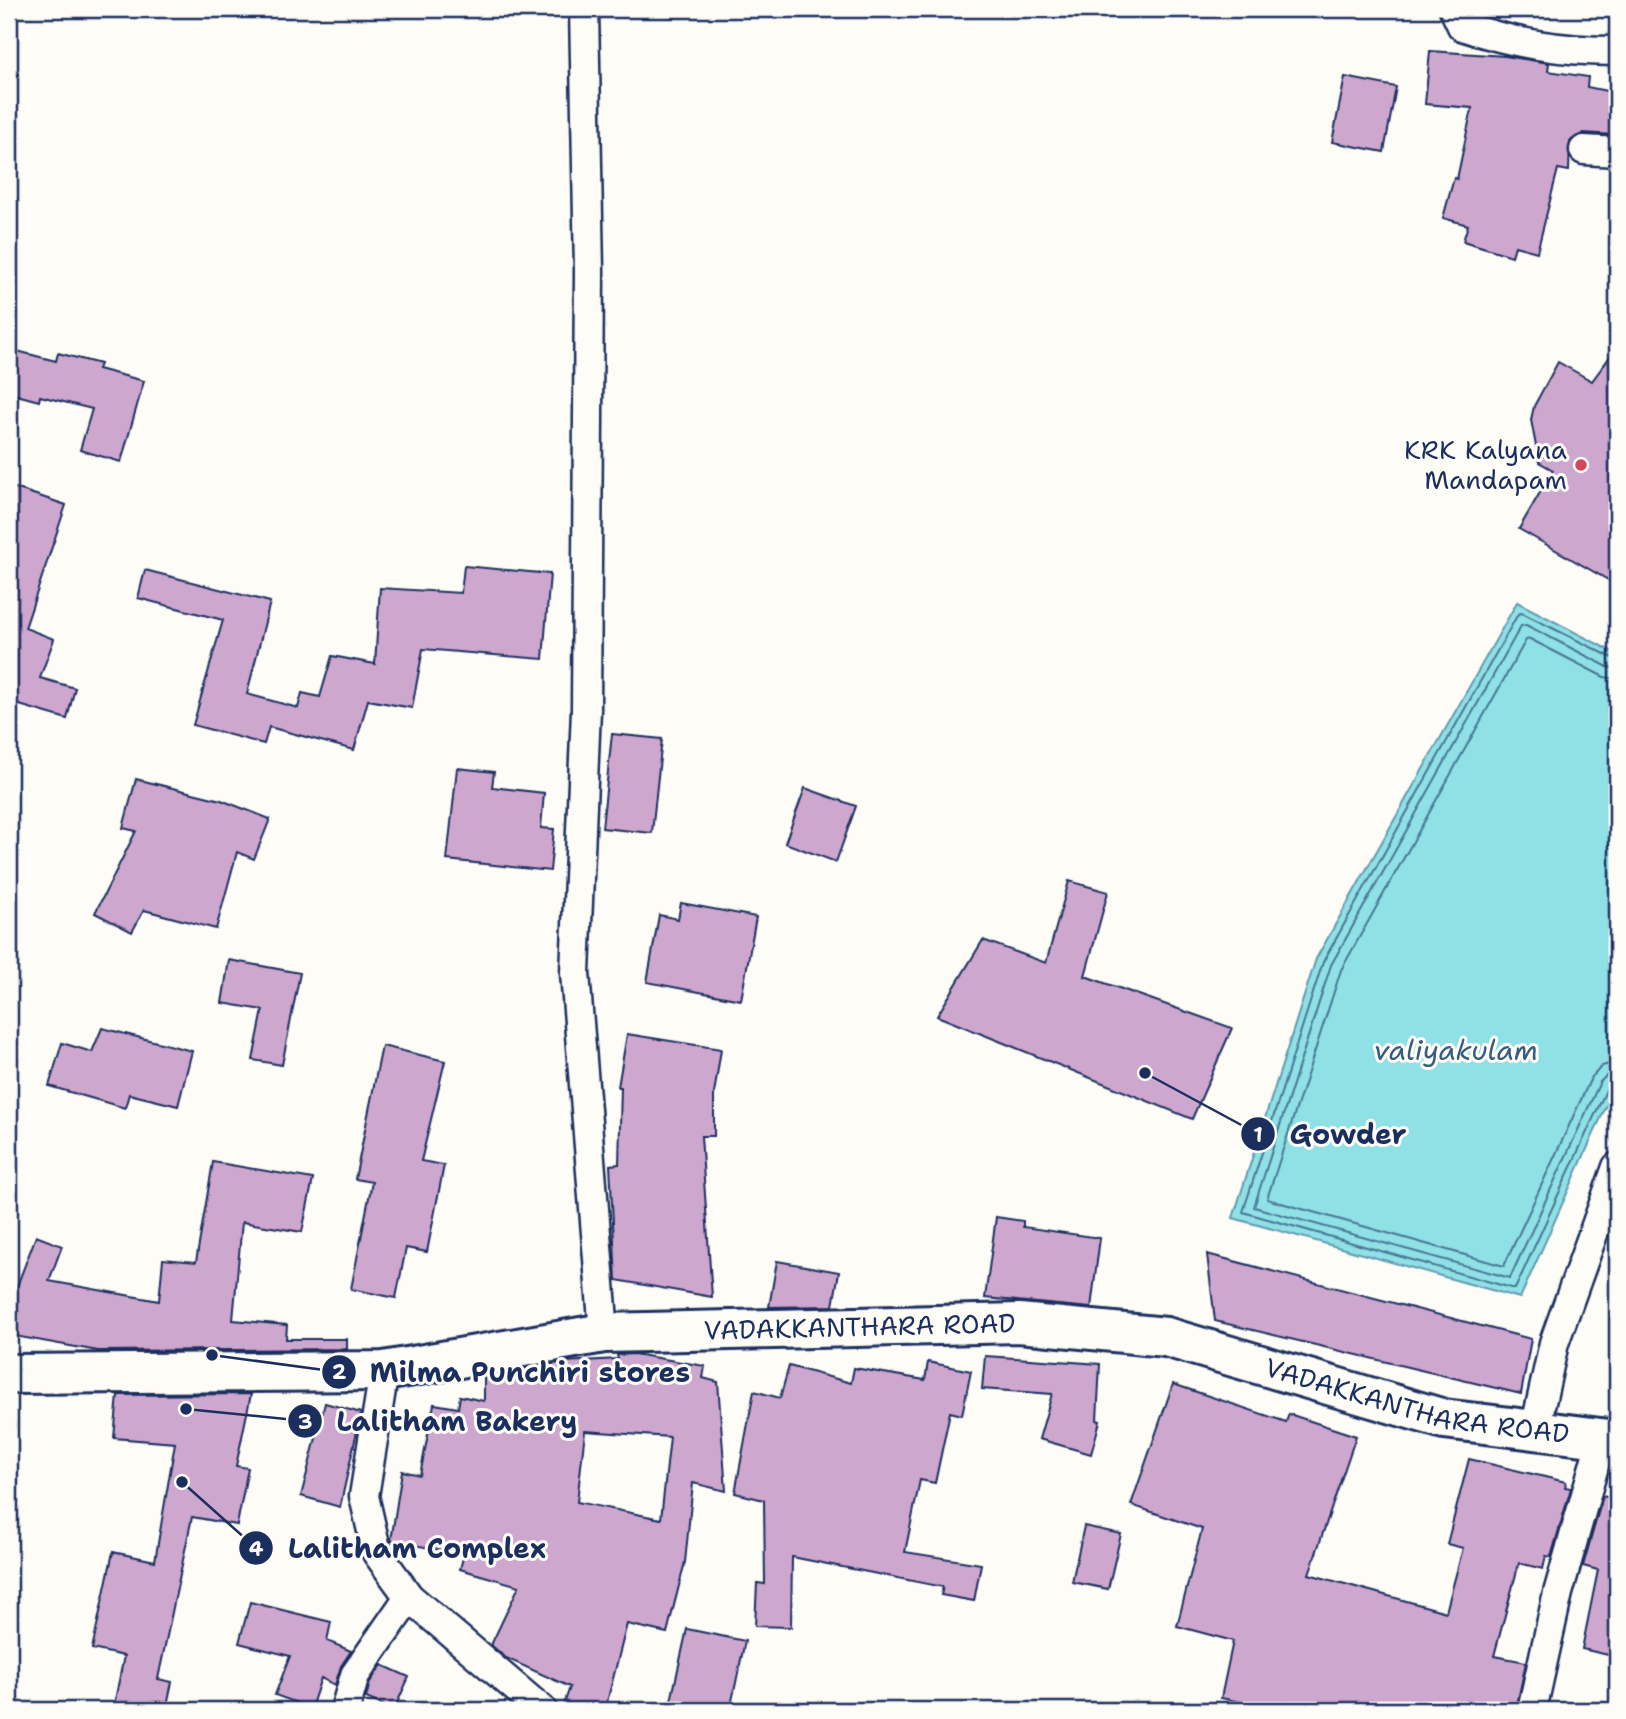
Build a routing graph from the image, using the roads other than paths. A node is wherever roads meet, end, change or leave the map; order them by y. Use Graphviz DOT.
graph roads {
  1 [pos="584,9"];
  2 [pos="1454,9"];
  3 [pos="1617,51"];
  4 [pos="1584,150"];
  5 [pos="1617,152"];
  6 [pos="1617,1167"];
  7 [pos="604,1333"];
  8 [pos="384,1371"];
  9 [pos="9,1374"];
  10 [pos="1535,1430"];
  11 [pos="1609,1439"];
  12 [pos="409,1597"];
  13 [pos="345,1710"];
  14 [pos="542,1710"];
  15 [pos="1532,1710"];
  1 -- 7 [label="street"];
  2 -- 3 [label="street"];
  4 -- 5 [label="street"];
  6 -- 10 [label="street"];
  7 -- 8 [label="street, VADAKKANTHARA ROAD"];
  7 -- 10 [label="street, VADAKKANTHARA ROAD"];
  8 -- 9 [label="street, VADAKKANTHARA ROAD"];
  8 -- 12 [label="street"];
  10 -- 11 [label="street, VADAKKANTHARA ROAD"];
  11 -- 15 [label="street"];
  12 -- 13 [label="street"];
  12 -- 14 [label="street"];
}
